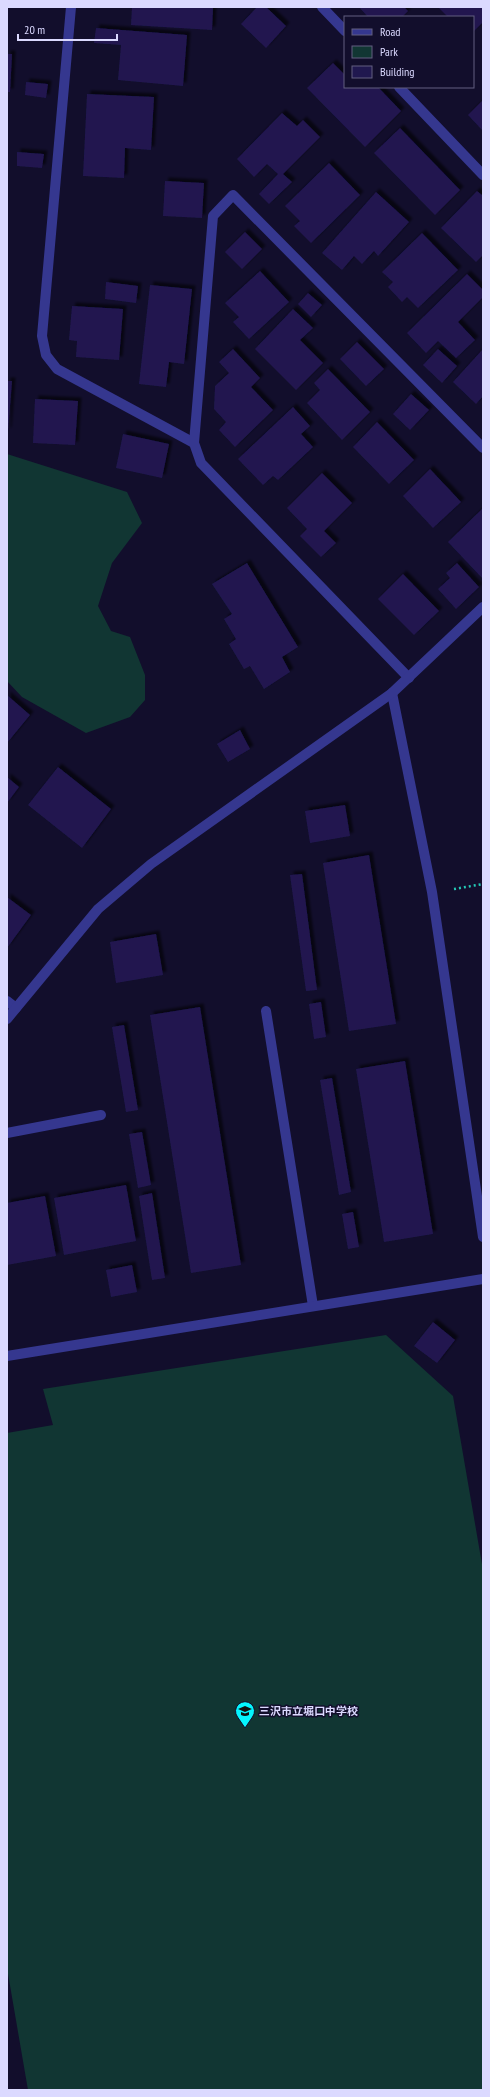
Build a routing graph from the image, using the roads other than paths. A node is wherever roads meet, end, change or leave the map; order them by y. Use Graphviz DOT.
graph roads {
  1 [pos="71,7"];
  2 [pos="322,7"];
  3 [pos="344,30"];
  4 [pos="400,88"];
  5 [pos="483,175"];
  6 [pos="194,443"];
  7 [pos="483,448"];
  8 [pos="483,607"];
  9 [pos="409,678"];
  10 [pos="392,693"];
  11 [pos="7,1001"];
  12 [pos="16,1008"];
  13 [pos="266,1011"];
  14 [pos="7,1019"];
  15 [pos="101,1115"];
  16 [pos="7,1133"];
  17 [pos="483,1237"];
  18 [pos="483,1279"];
  19 [pos="313,1306"];
  20 [pos="7,1356"];
  1 -- 6 [label="street"];
  2 -- 3 [label="street"];
  4 -- 5 [label="street"];
  6 -- 7 [label="street"];
  6 -- 9 [label="street"];
  8 -- 9 [label="street"];
  9 -- 10 [label="street"];
  10 -- 12 [label="street"];
  10 -- 17 [label="street"];
  11 -- 12 [label="street"];
  12 -- 14 [label="street"];
  13 -- 19 [label="street"];
  15 -- 16 [label="street"];
  18 -- 19 [label="street"];
  19 -- 20 [label="street"];
}
